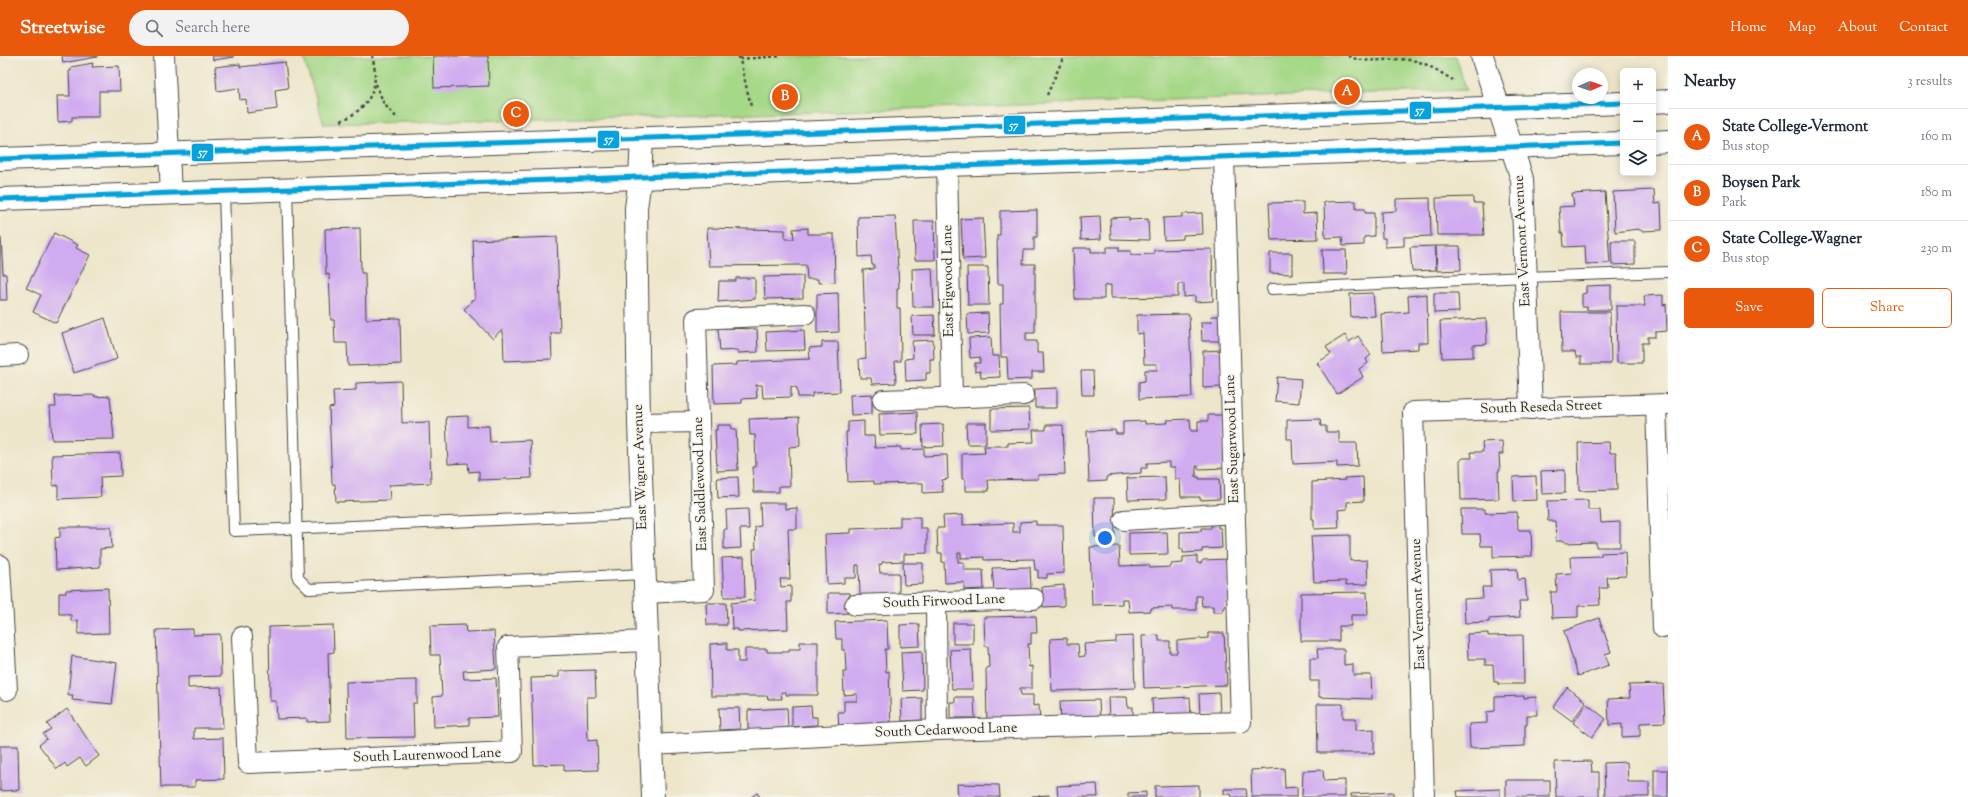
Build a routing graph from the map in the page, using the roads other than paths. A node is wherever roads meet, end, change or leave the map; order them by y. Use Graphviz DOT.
graph roads {
  1 [pos="164,56"];
  2 [pos="1482,56"];
  3 [pos="1668,101"];
  4 [pos="1656,102"];
  5 [pos="1620,103"];
  6 [pos="1498,108"];
  7 [pos="642,138"];
  8 [pos="1668,141"];
  9 [pos="1656,142"];
  10 [pos="1620,143"];
  11 [pos="1512,146"];
  12 [pos="169,153"];
  13 [pos="1224,157"];
  14 [pos="0,158"];
  15 [pos="947,165"];
  16 [pos="640,178"];
  17 [pos="287,189"];
  18 [pos="224,191"];
  19 [pos="171,193"];
  20 [pos="0,199"];
  21 [pos="1668,272"];
  22 [pos="1525,277"];
  23 [pos="1272,289"];
  24 [pos="805,314"];
  25 [pos="1024,395"];
  26 [pos="952,398"];
  27 [pos="883,400"];
  28 [pos="1662,404"];
  29 [pos="1531,408"];
  30 [pos="1413,412"];
  31 [pos="699,422"];
  32 [pos="639,423"];
  33 [pos="1235,513"];
  34 [pos="643,514"];
  35 [pos="1124,520"];
  36 [pos="296,528"];
  37 [pos="0,565"];
  38 [pos="645,584"];
  39 [pos="1034,599"];
  40 [pos="936,602"];
  41 [pos="854,605"];
  42 [pos="1662,628"];
  43 [pos="242,637"];
  44 [pos="647,641"];
  45 [pos="7,690"];
  46 [pos="1241,722"];
  47 [pos="937,730"];
  48 [pos="651,745"];
  49 [pos="653,797"];
  50 [pos="1424,797"];
  1 -- 12 [label="street"];
  2 -- 6 [label="main road, East Vermont Avenue"];
  3 -- 4 [label="main road"];
  5 -- 6 [label="main road"];
  6 -- 7 [label="main road"];
  6 -- 11 [label="main road, East Vermont Avenue"];
  7 -- 12 [label="main road"];
  7 -- 16 [label="main road, East Wagner Avenue"];
  8 -- 9 [label="main road"];
  10 -- 11 [label="main road"];
  11 -- 13 [label="main road"];
  11 -- 22 [label="main road, East Vermont Avenue"];
  12 -- 14 [label="main road"];
  12 -- 19 [label="street"];
  13 -- 15 [label="main road"];
  13 -- 33 [label="street, East Sugarwood Lane"];
  15 -- 16 [label="main road"];
  15 -- 26 [label="street, East Figwood Lane"];
  16 -- 17 [label="main road"];
  16 -- 32 [label="main road, East Wagner Avenue"];
  17 -- 18 [label="main road"];
  17 -- 36 [label="lane"];
  18 -- 19 [label="main road"];
  18 -- 36 [label="lane"];
  19 -- 20 [label="main road"];
  21 -- 22 [label="lane"];
  22 -- 23 [label="lane"];
  22 -- 29 [label="main road, East Vermont Avenue"];
  24 -- 31 [label="street, East Saddlewood Lane"];
  25 -- 26 [label="street"];
  26 -- 27 [label="street"];
  28 -- 29 [label="street, South Reseda Street"];
  28 -- 42 [label="street"];
  29 -- 30 [label="street, South Reseda Street"];
  30 -- 50 [label="street, East Vermont Avenue"];
  31 -- 32 [label="street"];
  31 -- 38 [label="street, East Saddlewood Lane"];
  32 -- 34 [label="main road, East Wagner Avenue"];
  33 -- 35 [label="street"];
  33 -- 46 [label="street, East Sugarwood Lane"];
  34 -- 36 [label="lane"];
  34 -- 38 [label="main road, East Wagner Avenue"];
  36 -- 38 [label="lane"];
  37 -- 45 [label="street"];
  38 -- 44 [label="main road, East Wagner Avenue"];
  39 -- 40 [label="street, South Firwood Lane"];
  40 -- 41 [label="street, South Firwood Lane"];
  40 -- 47 [label="street"];
  43 -- 44 [label="street, South Laurenwood Lane"];
  44 -- 48 [label="main road, East Wagner Avenue"];
  46 -- 47 [label="street, South Cedarwood Lane"];
  47 -- 48 [label="street, South Cedarwood Lane"];
  48 -- 49 [label="main road, East Wagner Avenue"];
}
